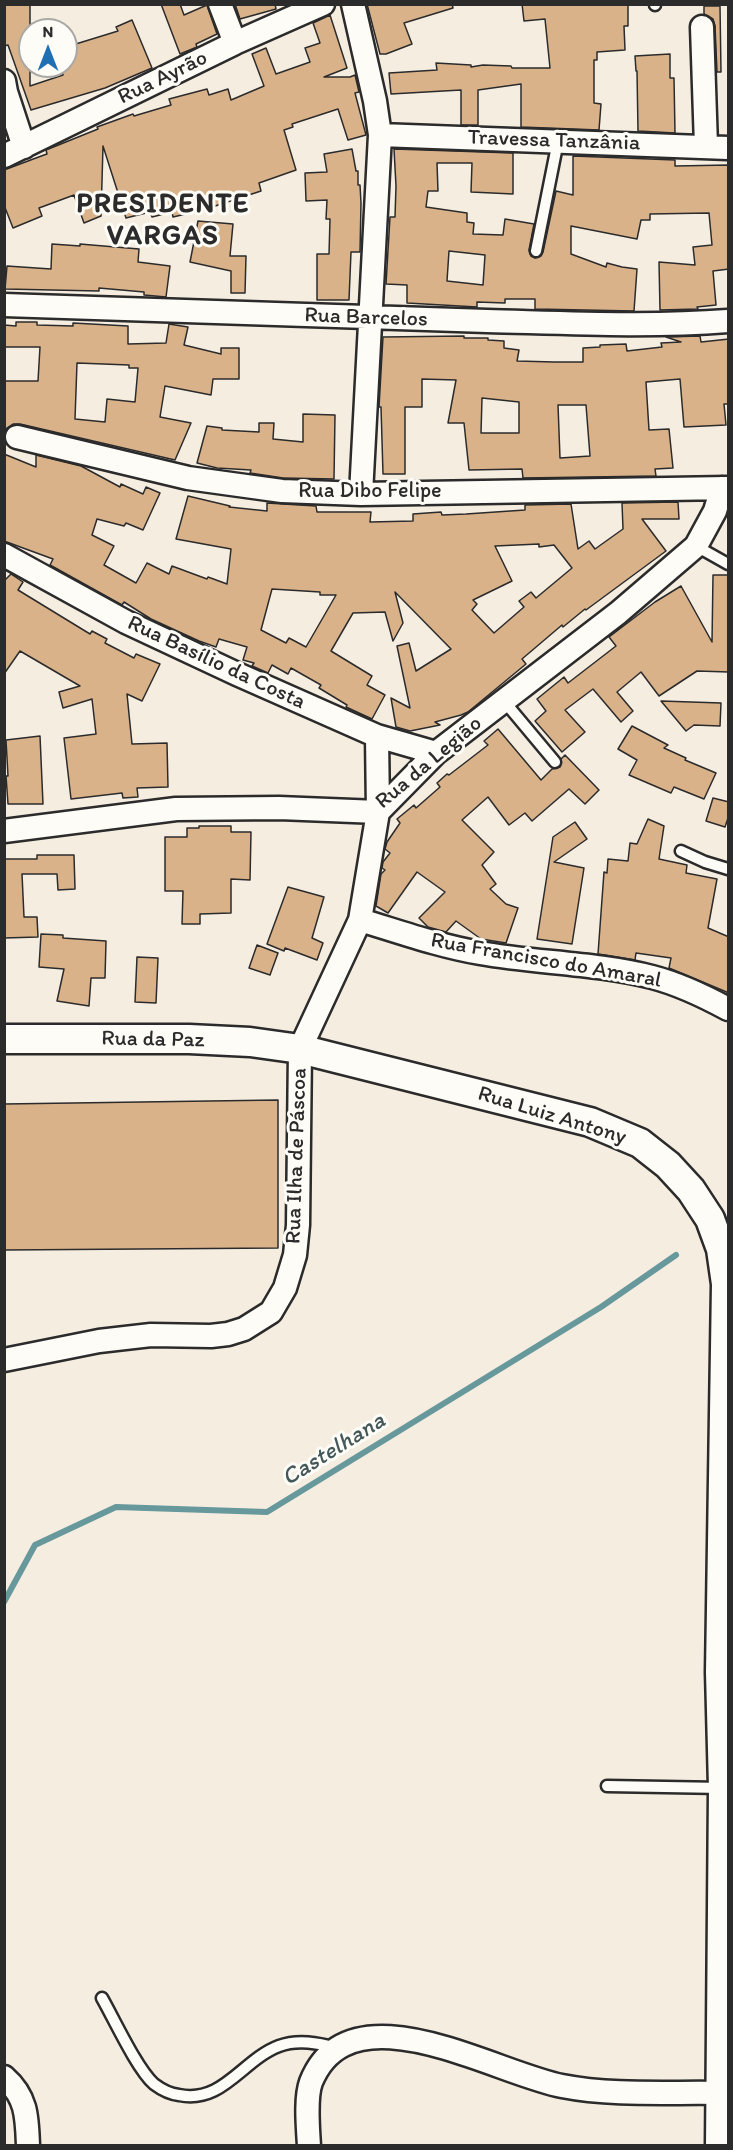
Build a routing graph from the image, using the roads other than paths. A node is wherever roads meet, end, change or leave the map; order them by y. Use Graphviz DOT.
graph roads {
  1 [pos="220,4"];
  2 [pos="324,4"];
  3 [pos="353,4"];
  4 [pos="702,27"];
  5 [pos="235,43"];
  6 [pos="5,88"];
  7 [pos="380,135"];
  8 [pos="558,141"];
  9 [pos="706,146"];
  10 [pos="729,148"];
  11 [pos="14,151"];
  12 [pos="536,251"];
  13 [pos="4,305"];
  14 [pos="370,318"];
  15 [pos="729,321"];
  16 [pos="17,437"];
  17 [pos="725,488"];
  18 [pos="361,494"];
  19 [pos="696,546"];
  20 [pos="4,555"];
  21 [pos="729,564"];
  22 [pos="504,701"];
  23 [pos="377,736"];
  24 [pos="436,753"];
  25 [pos="555,762"];
  26 [pos="378,812"];
  27 [pos="4,831"];
  28 [pos="681,851"];
  29 [pos="729,869"];
  30 [pos="360,920"];
  31 [pos="729,1009"];
  32 [pos="4,1039"];
  33 [pos="300,1049"];
  34 [pos="4,1360"];
  35 [pos="607,1786"];
  36 [pos="723,1788"];
  37 [pos="102,1998"];
  38 [pos="338,2049"];
  39 [pos="4,2076"];
  40 [pos="721,2094"];
  41 [pos="28,2145"];
  42 [pos="309,2145"];
  43 [pos="720,2145"];
  1 -- 5 [label="street"];
  2 -- 5 [label="street, Rua Ayrão"];
  3 -- 7 [label="street"];
  4 -- 9 [label="street"];
  5 -- 11 [label="street, Rua Ayrão"];
  6 -- 11 [label="street"];
  7 -- 8 [label="street, Travessa Tanzânia"];
  7 -- 14 [label="street"];
  8 -- 9 [label="street, Travessa Tanzânia"];
  8 -- 12 [label="lane"];
  9 -- 10 [label="street, Travessa Tanzânia"];
  13 -- 14 [label="street, Rua Barcelos"];
  14 -- 15 [label="street, Rua Barcelos"];
  14 -- 18 [label="street"];
  16 -- 18 [label="street, Rua Dibo Felipe"];
  17 -- 18 [label="street, Rua Dibo Felipe"];
  17 -- 19 [label="street, Rua da Legião"];
  19 -- 21 [label="lane"];
  19 -- 22 [label="street, Rua da Legião"];
  20 -- 23 [label="street, Rua Basílio da Costa"];
  22 -- 24 [label="street, Rua da Legião"];
  22 -- 25 [label="lane"];
  23 -- 24 [label="street, Rua Basílio da Costa"];
  23 -- 26 [label="street, Rua Ilha de Páscoa"];
  24 -- 26 [label="street, Rua da Legião"];
  26 -- 27 [label="street, Rua da Legião"];
  26 -- 30 [label="street, Rua Ilha de Páscoa"];
  28 -- 29 [label="lane"];
  30 -- 31 [label="street, Rua Francisco do Amaral"];
  30 -- 33 [label="street, Rua Ilha de Páscoa"];
  32 -- 33 [label="street, Rua da Paz"];
  33 -- 34 [label="street, Rua Ilha de Páscoa"];
  33 -- 36 [label="street, Rua Luiz Antony"];
  35 -- 36 [label="lane"];
  36 -- 40 [label="street, Rua Luiz Antony"];
  37 -- 38 [label="lane"];
  38 -- 40 [label="street"];
  38 -- 42 [label="street"];
  39 -- 41 [label="street"];
  40 -- 43 [label="street, Rua Luiz Antony"];
}
